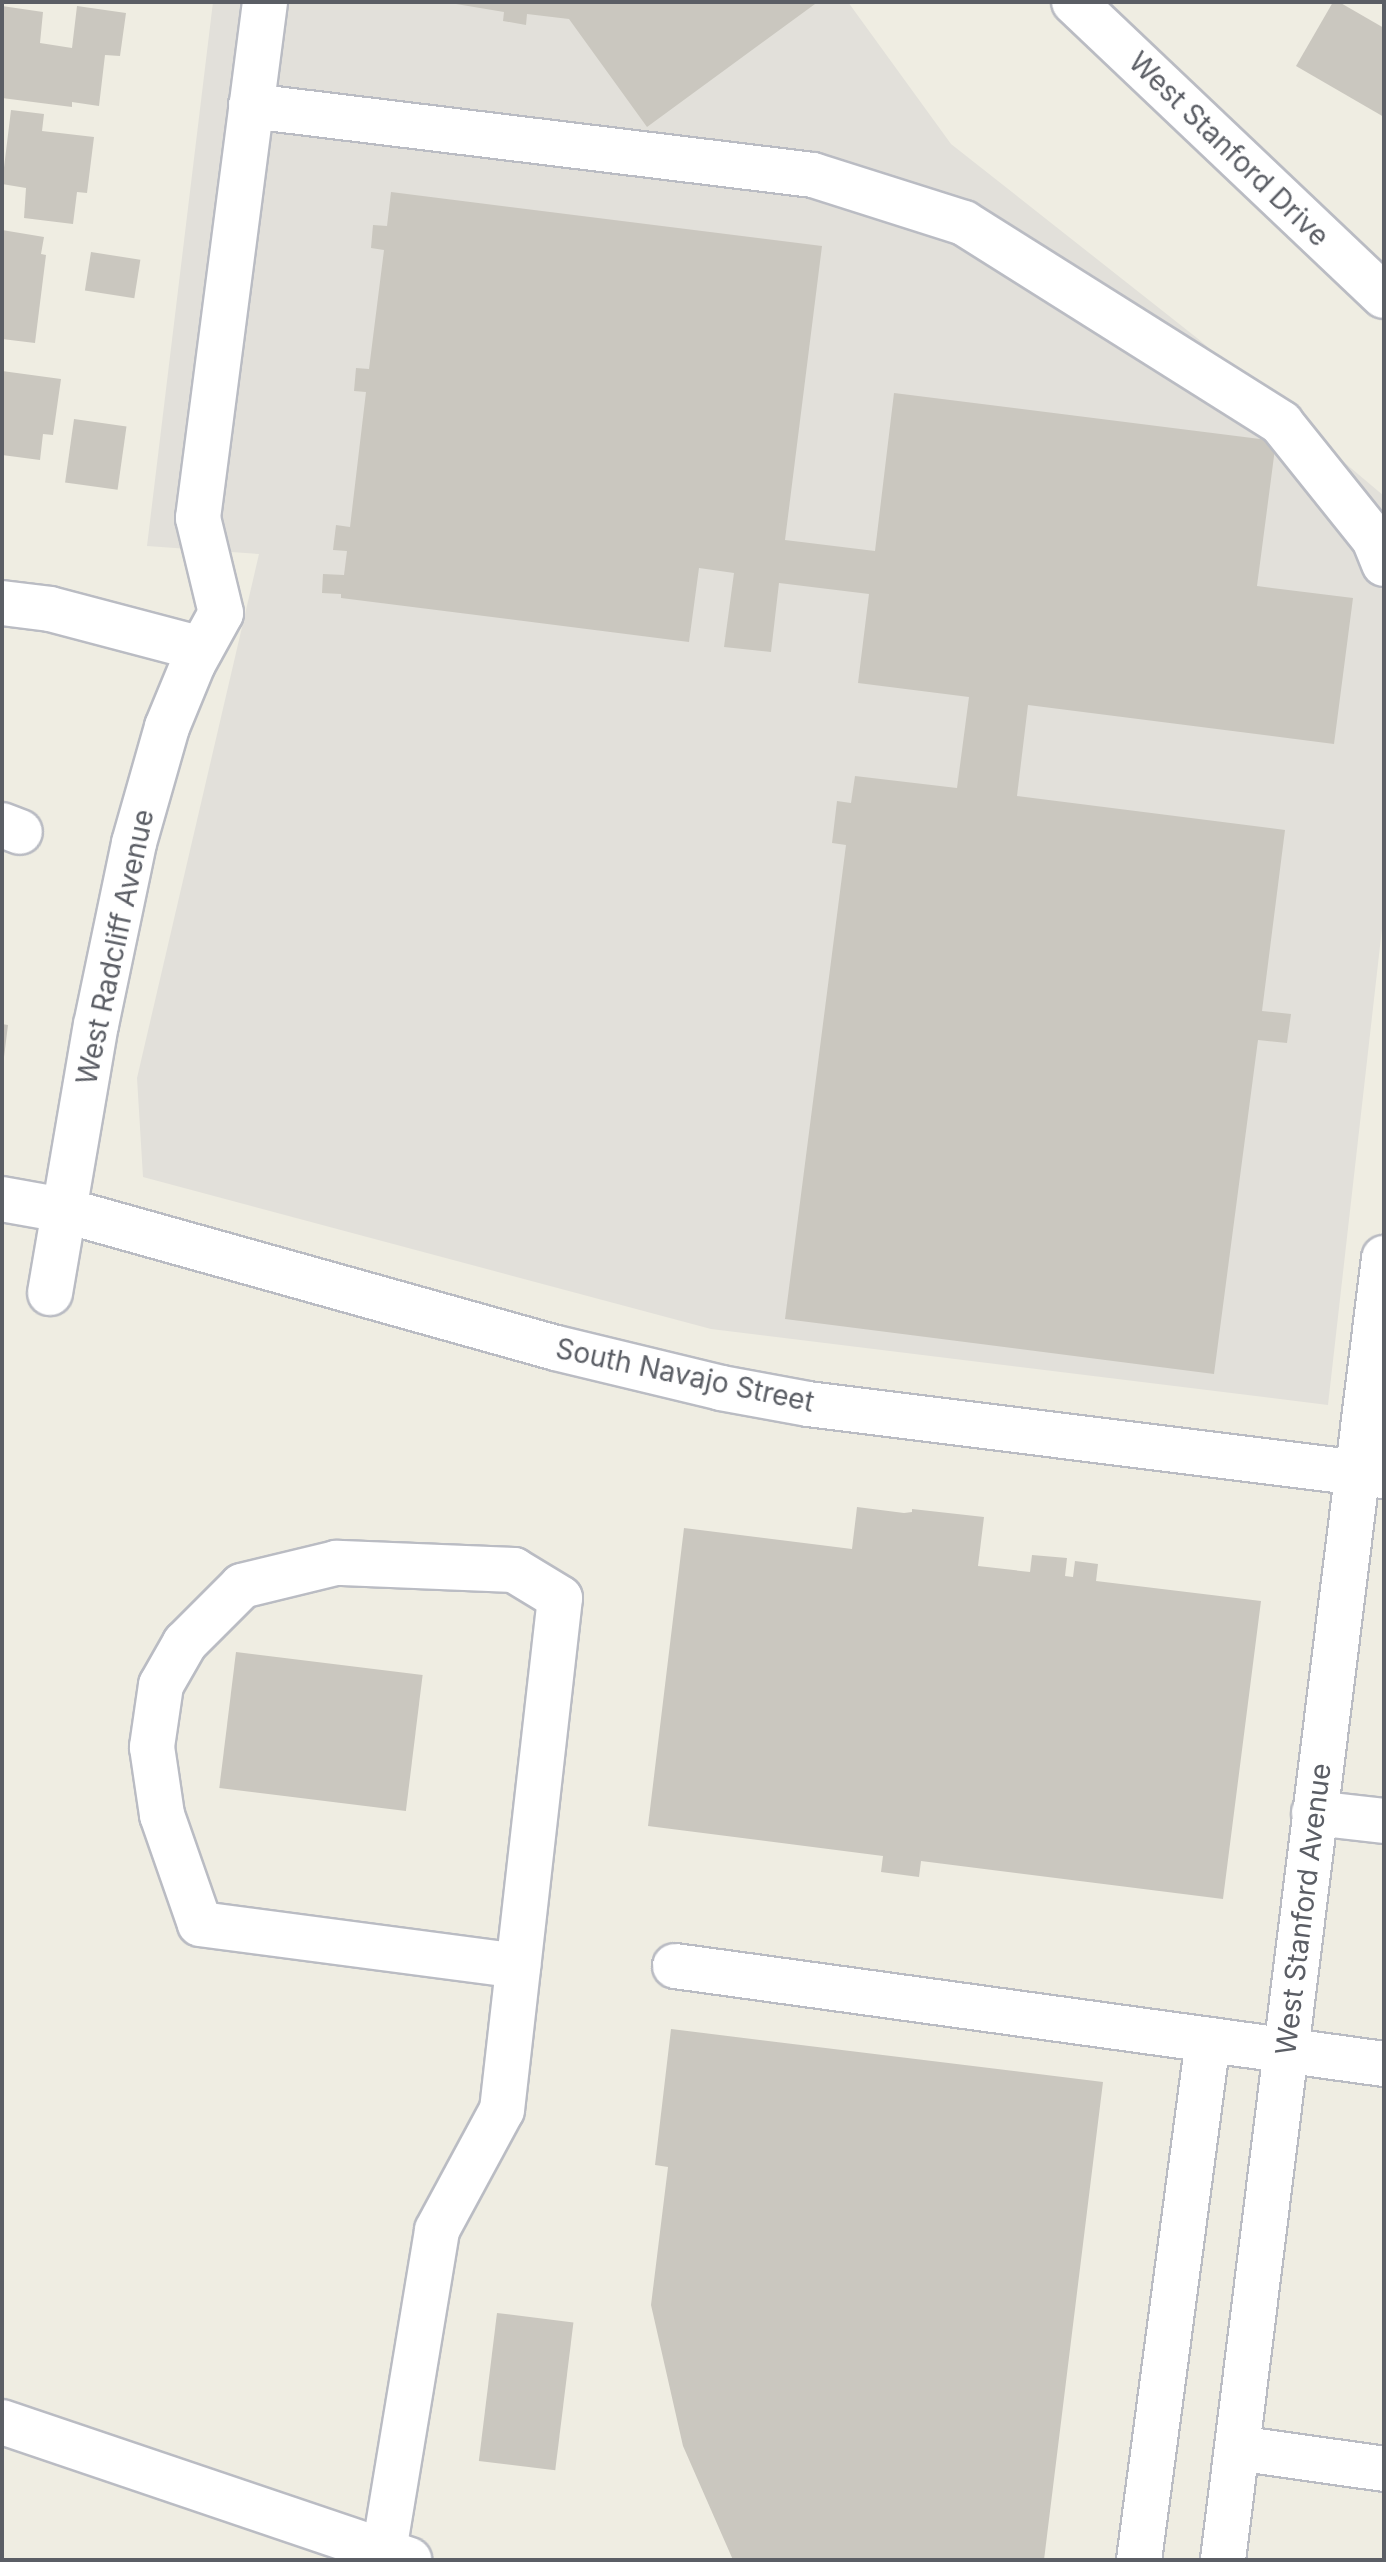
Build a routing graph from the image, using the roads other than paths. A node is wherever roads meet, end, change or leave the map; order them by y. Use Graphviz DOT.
graph roads {
  1 [pos="265,2"];
  2 [pos="1074,2"];
  3 [pos="251,106"];
  4 [pos="1384,296"];
  5 [pos="1384,564"];
  6 [pos="2,603"];
  7 [pos="211,631"];
  8 [pos="2,1199"];
  9 [pos="63,1210"];
  10 [pos="1384,1258"];
  11 [pos="50,1293"];
  12 [pos="1370,1474"];
  13 [pos="1314,1813"];
  14 [pos="1384,1821"];
  15 [pos="518,1966"];
  16 [pos="675,1966"];
  17 [pos="1208,2040"];
  18 [pos="1286,2050"];
  19 [pos="1384,2064"];
  20 [pos="2,2422"];
  21 [pos="1237,2448"];
  22 [pos="1384,2469"];
  23 [pos="396,2556"];
  24 [pos="1139,2560"];
  25 [pos="1223,2560"];
  1 -- 3 [label="street"];
  2 -- 4 [label="street, West Stanford Drive"];
  3 -- 5 [label="street"];
  3 -- 7 [label="street"];
  6 -- 7 [label="street"];
  7 -- 9 [label="street, West Radcliff Avenue"];
  8 -- 9 [label="street, South Navajo Street"];
  9 -- 11 [label="street, West Radcliff Avenue"];
  9 -- 12 [label="street, South Navajo Street"];
  10 -- 12 [label="street, West Stanford Avenue"];
  12 -- 13 [label="street, West Stanford Avenue"];
  13 -- 14 [label="street"];
  13 -- 18 [label="street, West Stanford Avenue"];
  15 -- 15 [label="street"];
  15 -- 23 [label="street"];
  16 -- 17 [label="street"];
  17 -- 18 [label="street"];
  17 -- 24 [label="street"];
  18 -- 19 [label="street"];
  18 -- 21 [label="street, West Stanford Avenue"];
  20 -- 23 [label="street"];
  21 -- 22 [label="street"];
  21 -- 25 [label="street, West Stanford Avenue"];
}
